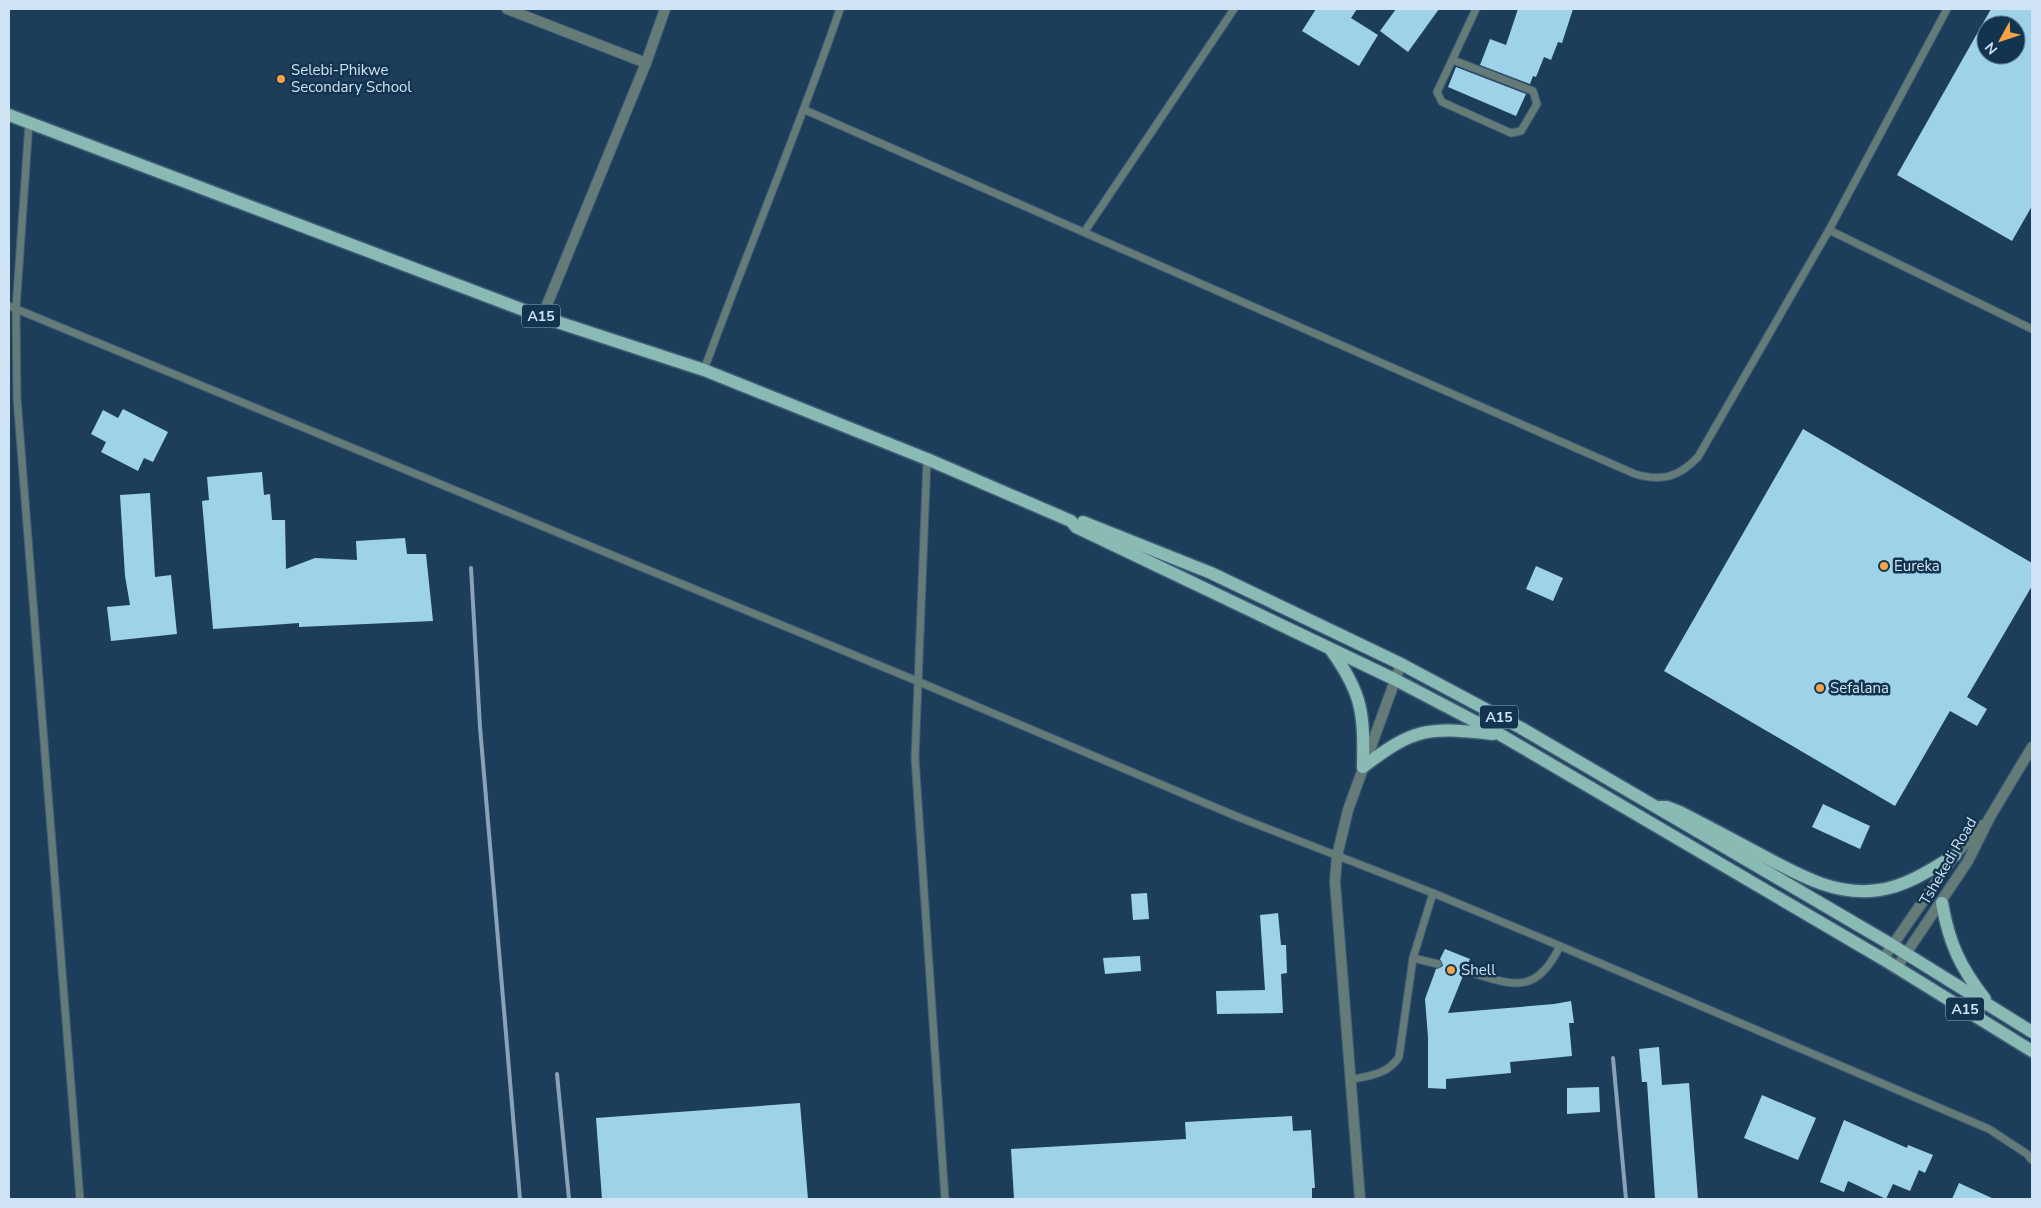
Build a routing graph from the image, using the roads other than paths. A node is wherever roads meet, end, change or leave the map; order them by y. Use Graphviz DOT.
graph roads {
  1 [pos="507,9"];
  2 [pos="665,9"];
  3 [pos="840,9"];
  4 [pos="1234,9"];
  5 [pos="1476,9"];
  6 [pos="1947,9"];
  7 [pos="1453,60"];
  8 [pos="646,63"];
  9 [pos="805,110"];
  10 [pos="9,115"];
  11 [pos="29,123"];
  12 [pos="1829,230"];
  13 [pos="1085,231"];
  14 [pos="12,308"];
  15 [pos="542,317"];
  16 [pos="2032,329"];
  17 [pos="704,370"];
  18 [pos="927,459"];
  19 [pos="1071,521"];
  20 [pos="1330,648"];
  21 [pos="1401,664"];
  22 [pos="1394,679"];
  23 [pos="917,681"];
  24 [pos="1501,735"];
  25 [pos="2032,747"];
  26 [pos="1363,767"];
  27 [pos="1652,807"];
  28 [pos="1990,817"];
  29 [pos="1955,855"];
  30 [pos="1337,856"];
  31 [pos="1433,893"];
  32 [pos="1942,903"];
  33 [pos="1892,945"];
  34 [pos="1560,946"];
  35 [pos="1906,954"];
  36 [pos="1413,958"];
  37 [pos="1883,959"];
  38 [pos="1438,964"];
  39 [pos="1897,967"];
  40 [pos="1465,972"];
  41 [pos="1990,1006"];
  42 [pos="2032,1032"];
  43 [pos="2032,1052"];
  44 [pos="1350,1080"];
  45 [pos="2032,1160"];
  46 [pos="80,1199"];
  47 [pos="946,1199"];
  48 [pos="1360,1199"];
  1 -- 8 [label="street"];
  2 -- 8 [label="street"];
  3 -- 9 [label="lane"];
  4 -- 13 [label="lane"];
  5 -- 7 [label="lane"];
  6 -- 12 [label="lane"];
  7 -- 7 [label="lane"];
  8 -- 15 [label="street"];
  9 -- 13 [label="lane"];
  9 -- 17 [label="lane"];
  10 -- 11 [label="main road, A15"];
  11 -- 14 [label="lane"];
  11 -- 15 [label="main road, A15"];
  12 -- 13 [label="lane"];
  12 -- 16 [label="lane"];
  14 -- 23 [label="lane"];
  14 -- 46 [label="lane"];
  15 -- 17 [label="main road, A15"];
  17 -- 18 [label="main road, A15"];
  18 -- 19 [label="main road, A15"];
  18 -- 23 [label="lane"];
  19 -- 20 [label="main road, A15"];
  19 -- 21 [label="main road, A15"];
  20 -- 22 [label="main road, A15"];
  20 -- 26 [label="main road"];
  21 -- 22 [label="street"];
  21 -- 27 [label="main road, A15"];
  22 -- 24 [label="main road, A15"];
  22 -- 26 [label="street"];
  23 -- 30 [label="lane"];
  23 -- 47 [label="lane"];
  24 -- 26 [label="main road"];
  24 -- 37 [label="main road, A15"];
  25 -- 28 [label="street"];
  26 -- 30 [label="street"];
  27 -- 29 [label="main road"];
  27 -- 33 [label="main road, A15"];
  28 -- 29 [label="street, Tshekedi Road"];
  28 -- 32 [label="street, Tshekedi Road"];
  29 -- 33 [label="street, Tshekedi Road"];
  30 -- 31 [label="lane"];
  30 -- 44 [label="street"];
  31 -- 34 [label="lane"];
  31 -- 36 [label="lane"];
  32 -- 35 [label="street, Tshekedi Road"];
  32 -- 41 [label="main road"];
  33 -- 35 [label="main road, A15"];
  33 -- 37 [label="street, Tshekedi Road"];
  34 -- 40 [label="lane"];
  34 -- 45 [label="lane"];
  35 -- 39 [label="street, Tshekedi Road"];
  35 -- 41 [label="main road, A15"];
  36 -- 38 [label="lane"];
  36 -- 44 [label="lane"];
  37 -- 39 [label="main road, A15"];
  39 -- 43 [label="main road, A15"];
  41 -- 42 [label="main road, A15"];
  44 -- 48 [label="street"];
}
